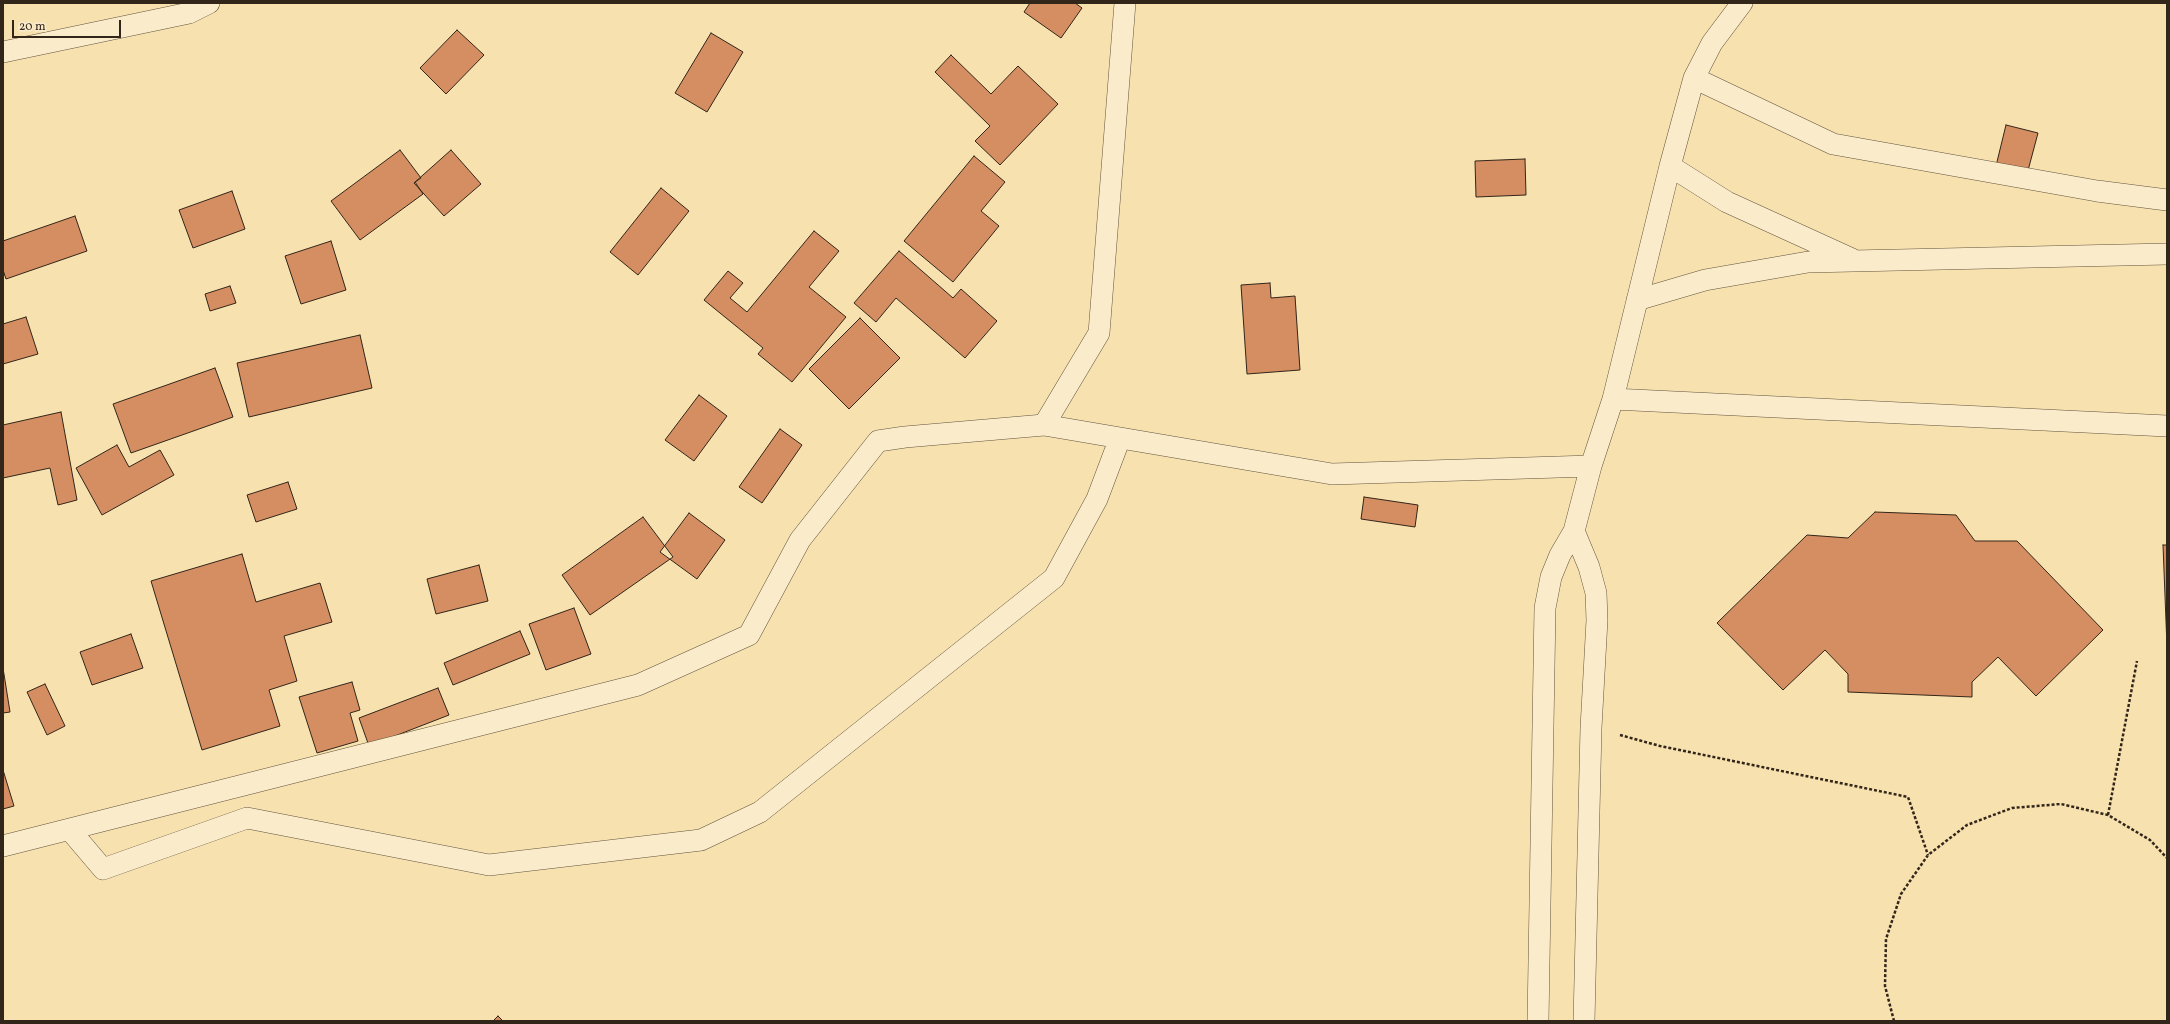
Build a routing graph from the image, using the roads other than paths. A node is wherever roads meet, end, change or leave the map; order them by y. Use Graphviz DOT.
graph roads {
  1 [pos="209,3"];
  2 [pos="1125,3"];
  3 [pos="1742,3"];
  4 [pos="3,52"];
  5 [pos="1694,78"];
  6 [pos="1670,166"];
  7 [pos="2167,200"];
  8 [pos="2167,254"];
  9 [pos="1859,261"];
  10 [pos="1637,300"];
  11 [pos="1613,399"];
  12 [pos="1044,425"];
  13 [pos="2167,426"];
  14 [pos="1120,438"];
  15 [pos="1591,466"];
  16 [pos="1574,531"];
  17 [pos="69,829"];
  18 [pos="3,846"];
  19 [pos="1538,1021"];
  20 [pos="1584,1021"];
  1 -- 4 [label="lane"];
  2 -- 12 [label="lane"];
  3 -- 5 [label="lane"];
  5 -- 6 [label="lane"];
  5 -- 7 [label="lane"];
  6 -- 9 [label="lane"];
  6 -- 10 [label="lane"];
  8 -- 9 [label="lane"];
  9 -- 10 [label="lane"];
  10 -- 11 [label="lane"];
  11 -- 13 [label="lane"];
  11 -- 15 [label="lane"];
  12 -- 14 [label="lane"];
  12 -- 17 [label="lane"];
  14 -- 15 [label="lane"];
  14 -- 17 [label="lane"];
  15 -- 16 [label="lane"];
  16 -- 19 [label="lane"];
  16 -- 20 [label="lane"];
  17 -- 18 [label="lane"];
}
